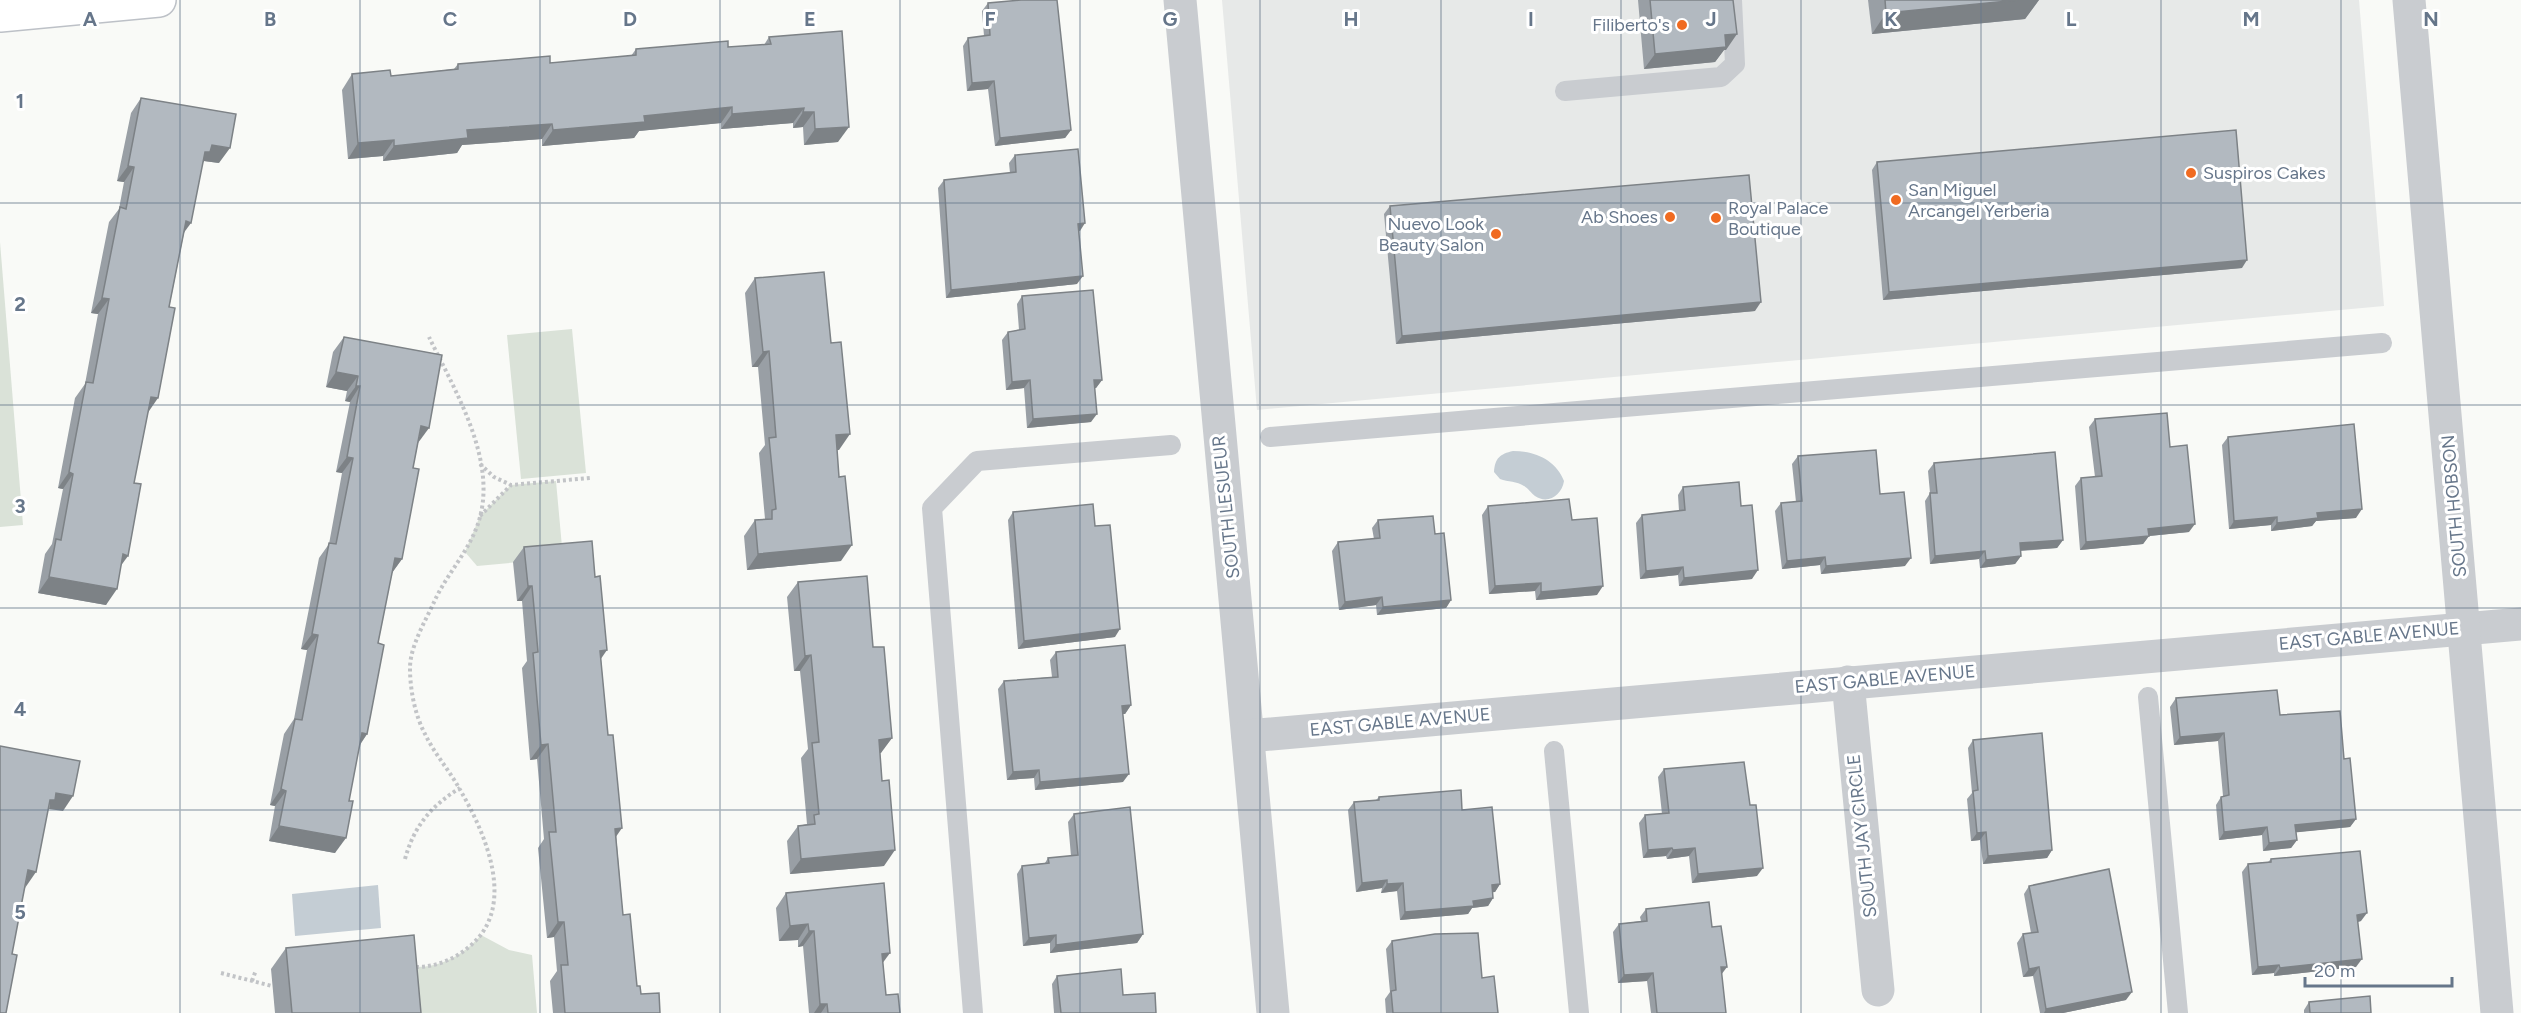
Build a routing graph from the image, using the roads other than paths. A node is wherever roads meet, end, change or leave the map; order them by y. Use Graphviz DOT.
graph roads {
  1 [pos="159,0"];
  2 [pos="1180,0"];
  3 [pos="1732,0"];
  4 [pos="2409,0"];
  5 [pos="0,15"];
  6 [pos="1565,92"];
  7 [pos="2382,343"];
  8 [pos="1269,437"];
  9 [pos="1171,445"];
  10 [pos="2521,624"];
  11 [pos="2464,627"];
  12 [pos="1848,682"];
  13 [pos="2148,697"];
  14 [pos="1248,736"];
  15 [pos="1554,751"];
  16 [pos="1878,990"];
  17 [pos="973,1013"];
  18 [pos="1273,1013"];
  19 [pos="1579,1013"];
  20 [pos="2178,1013"];
  21 [pos="2497,1013"];
  1 -- 5 [label="main road"];
  2 -- 14 [label="street, SOUTH LESUEUR"];
  3 -- 6 [label="lane"];
  4 -- 11 [label="street, SOUTH HOBSON"];
  7 -- 8 [label="lane"];
  9 -- 17 [label="lane"];
  10 -- 11 [label="street, EAST GABLE AVENUE"];
  11 -- 12 [label="street, EAST GABLE AVENUE"];
  11 -- 21 [label="street, SOUTH HOBSON"];
  12 -- 14 [label="street, EAST GABLE AVENUE"];
  12 -- 16 [label="street, SOUTH JAY CIRCLE"];
  13 -- 20 [label="lane"];
  14 -- 18 [label="street, SOUTH LESUEUR"];
  15 -- 19 [label="lane"];
}
